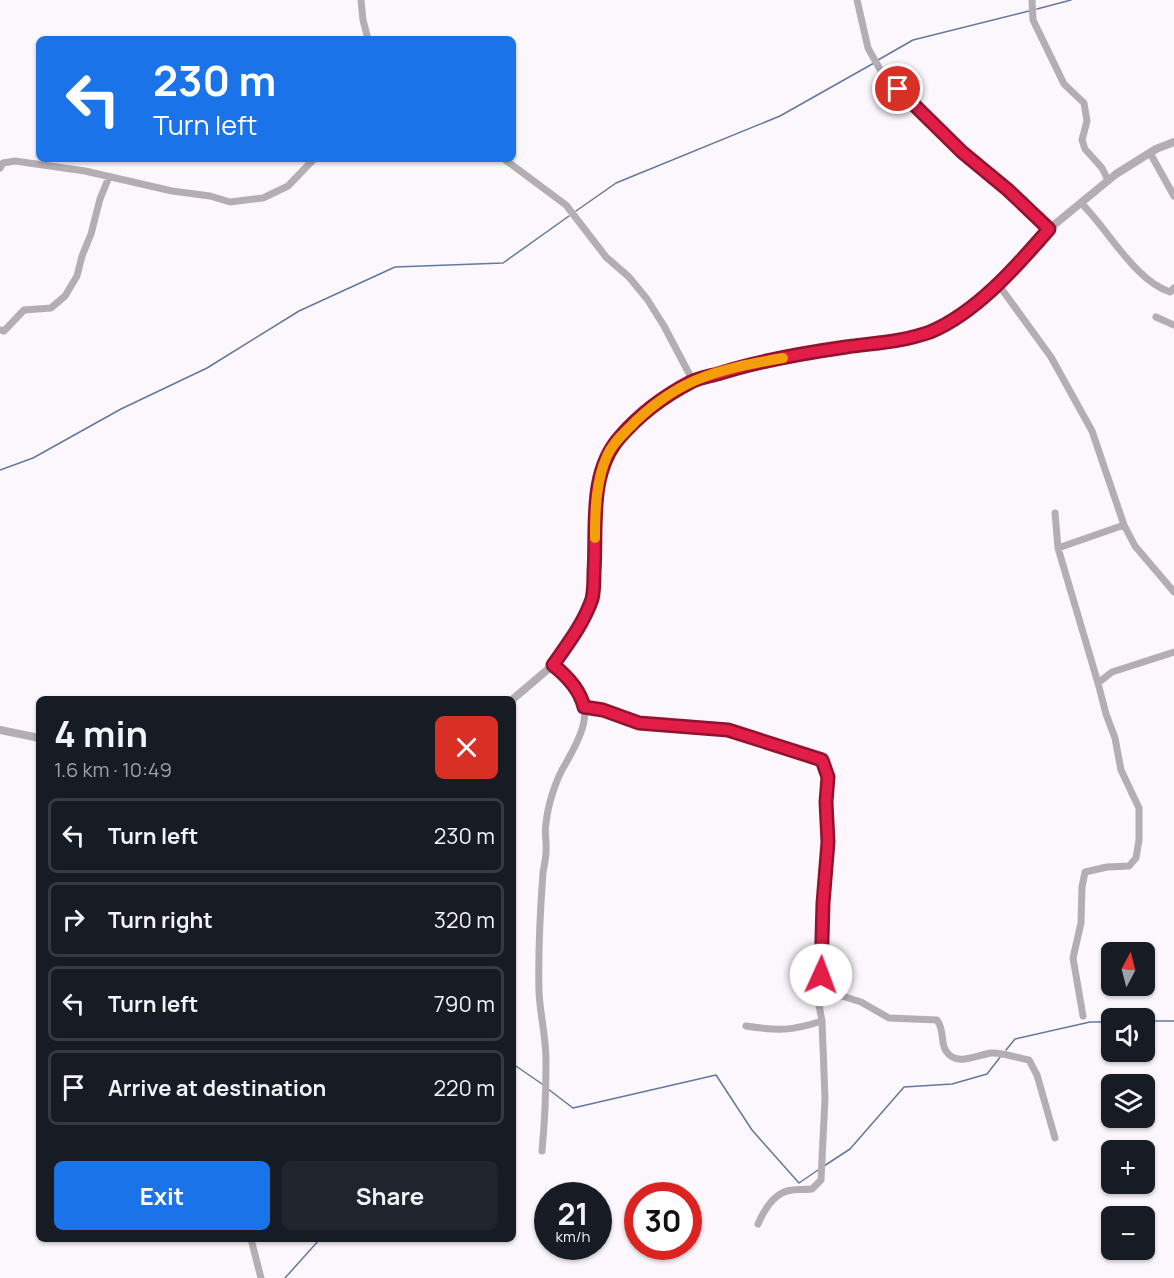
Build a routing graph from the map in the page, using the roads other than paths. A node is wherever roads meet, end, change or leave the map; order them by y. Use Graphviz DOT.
graph roads {
  1 [pos="361,0"];
  2 [pos="857,0"];
  3 [pos="1031,2"];
  4 [pos="367,36"];
  5 [pos="1174,142"];
  6 [pos="1150,153"];
  7 [pos="311,162"];
  8 [pos="508,162"];
  9 [pos="0,168"];
  10 [pos="109,177"];
  11 [pos="1108,180"];
  12 [pos="1174,196"];
  13 [pos="1081,203"];
  14 [pos="1049,229"];
  15 [pos="998,284"];
  16 [pos="1174,288"];
  17 [pos="1156,317"];
  18 [pos="1174,325"];
  19 [pos="0,330"];
  20 [pos="693,381"];
  21 [pos="1055,513"];
  22 [pos="1124,525"];
  23 [pos="1058,548"];
  24 [pos="1174,592"];
  25 [pos="1174,652"];
  26 [pos="553,665"];
  27 [pos="1098,683"];
  28 [pos="516,696"];
  29 [pos="584,707"];
  30 [pos="0,729"];
  31 [pos="36,737"];
  32 [pos="820,989"];
  33 [pos="1083,1016"];
  34 [pos="822,1021"];
  35 [pos="746,1026"];
  36 [pos="1055,1138"];
  37 [pos="542,1151"];
  38 [pos="758,1224"];
  39 [pos="252,1242"];
  40 [pos="261,1278"];
  1 -- 4 [label="street"];
  2 -- 14 [label="street"];
  3 -- 11 [label="street"];
  5 -- 6 [label="street"];
  6 -- 11 [label="street"];
  6 -- 12 [label="street"];
  7 -- 10 [label="street"];
  8 -- 20 [label="street"];
  9 -- 10 [label="street"];
  10 -- 19 [label="street"];
  11 -- 13 [label="street"];
  13 -- 14 [label="street"];
  13 -- 16 [label="street"];
  14 -- 15 [label="street"];
  15 -- 20 [label="street"];
  15 -- 22 [label="street"];
  17 -- 18 [label="street"];
  20 -- 26 [label="street"];
  21 -- 23 [label="street"];
  22 -- 23 [label="street"];
  22 -- 24 [label="street"];
  23 -- 27 [label="street"];
  25 -- 27 [label="street"];
  26 -- 28 [label="street"];
  26 -- 29 [label="street"];
  27 -- 33 [label="street"];
  29 -- 32 [label="street"];
  29 -- 37 [label="street"];
  30 -- 31 [label="street"];
  32 -- 34 [label="street"];
  32 -- 36 [label="street"];
  34 -- 35 [label="street"];
  34 -- 38 [label="street"];
  39 -- 40 [label="street"];
}
